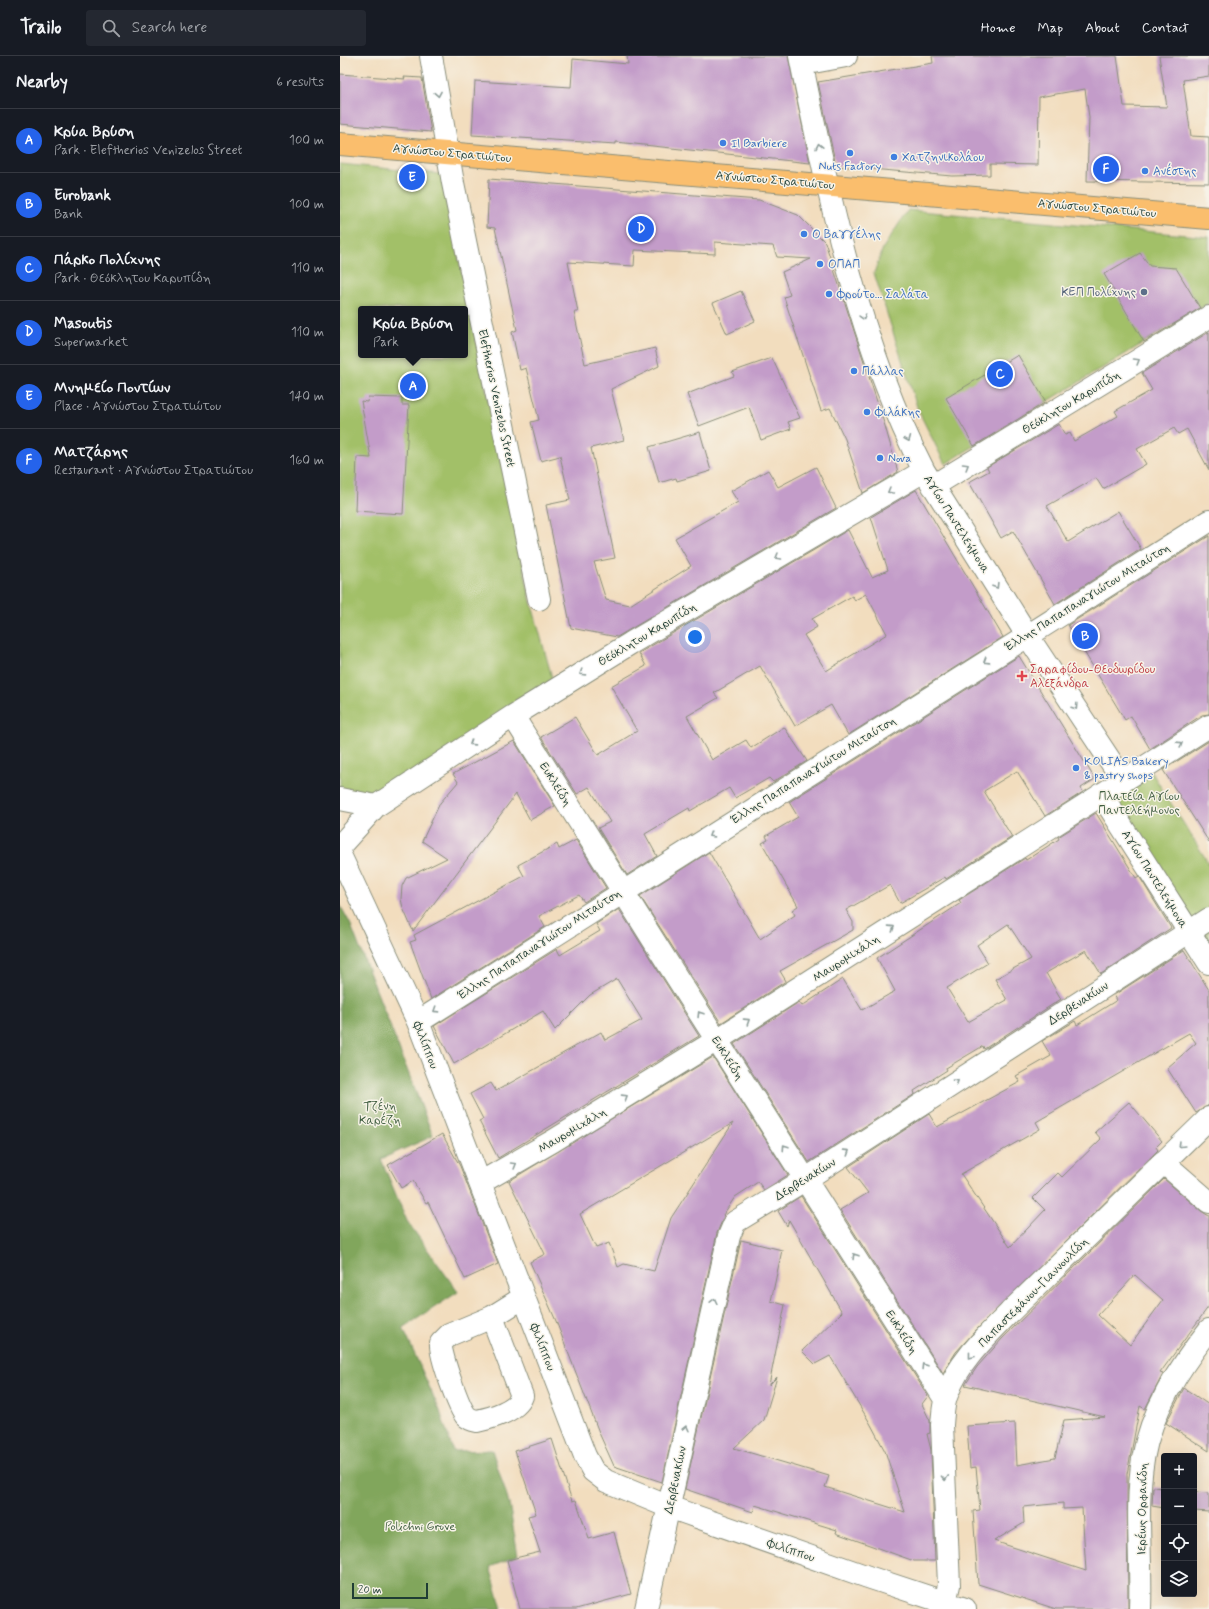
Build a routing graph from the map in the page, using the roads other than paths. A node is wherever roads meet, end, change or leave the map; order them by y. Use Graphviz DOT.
graph roads {
  1 [pos="431,56"];
  2 [pos="846,56"];
  3 [pos="801,60"];
  4 [pos="340,144"];
  5 [pos="448,153"];
  6 [pos="827,185"];
  7 [pos="1209,218"];
  8 [pos="1209,317"];
  9 [pos="928,479"];
  10 [pos="1209,520"];
  11 [pos="539,599"];
  12 [pos="1027,635"];
  13 [pos="514,716"];
  14 [pos="1209,726"];
  15 [pos="1123,780"];
  16 [pos="1101,794"];
  17 [pos="340,799"];
  18 [pos="376,806"];
  19 [pos="340,846"];
  20 [pos="340,855"];
  21 [pos="624,890"];
  22 [pos="1209,919"];
  23 [pos="1189,931"];
  24 [pos="1209,963"];
  25 [pos="418,1022"];
  26 [pos="717,1040"];
  27 [pos="1209,1118"];
  28 [pos="1163,1162"];
  29 [pos="806,1179"];
  30 [pos="480,1183"];
  31 [pos="1209,1202"];
  32 [pos="524,1297"];
  33 [pos="492,1317"];
  34 [pos="1209,1330"];
  35 [pos="945,1399"];
  36 [pos="669,1507"];
  37 [pos="943,1606"];
  38 [pos="646,1609"];
  39 [pos="965,1609"];
  40 [pos="1140,1609"];
  1 -- 5 [label="street, Eleftherios Venizelos Street, one-way"];
  2 -- 3 [label="street"];
  6 -- 3 [label="street, Αγίου Παντελεήμονα, one-way"];
  4 -- 5 [label="main road, Αγνώστου Στρατιώτου"];
  5 -- 6 [label="main road, Αγνώστου Στρατιώτου"];
  5 -- 11 [label="street, Eleftherios Venizelos Street"];
  6 -- 7 [label="main road, Αγνώστου Στρατιώτου"];
  6 -- 9 [label="street, Αγίου Παντελεήμονα, one-way"];
  9 -- 8 [label="street, Θεόκλητου Καρυπίδη, one-way"];
  9 -- 12 [label="street, Αγίου Παντελεήμονα, one-way"];
  9 -- 13 [label="street, Θεόκλητου Καρυπίδη, one-way"];
  10 -- 12 [label="street, Έλλης Παπαπαναγιώτου Μιταύτση"];
  12 -- 15 [label="street, Αγίου Παντελεήμονα, one-way"];
  12 -- 21 [label="street, Έλλης Παπαπαναγιώτου Μιταύτση, one-way"];
  13 -- 18 [label="street, Θεόκλητου Καρυπίδη, one-way"];
  13 -- 21 [label="street, Ευκλείδη"];
  15 -- 14 [label="street, Μαυρομιχάλη, one-way"];
  15 -- 16 [label="street, Μαυρομιχάλη"];
  16 -- 23 [label="street, Αγίου Παντελεήμονα"];
  26 -- 16 [label="street, Μαυρομιχάλη, one-way"];
  17 -- 18 [label="street"];
  18 -- 19 [label="street, Θεόκλητου Καρυπίδη"];
  20 -- 25 [label="street, Φιλίππου"];
  21 -- 25 [label="street, Έλλης Παπαπαναγιώτου Μιταύτση, one-way"];
  26 -- 21 [label="street, Ευκλείδη, one-way"];
  22 -- 23 [label="street, Δερβενακίων"];
  23 -- 24 [label="street, Αγίου Παντελεήμονα"];
  29 -- 23 [label="street, Δερβενακίων, one-way"];
  25 -- 30 [label="street, Φιλίππου"];
  29 -- 26 [label="street, Ευκλείδη, one-way"];
  30 -- 26 [label="street, Μαυρομιχάλη, one-way"];
  27 -- 28 [label="street, Παπαστεφάνου-Γιαννουλίδη, one-way"];
  28 -- 31 [label="street"];
  28 -- 35 [label="street, Παπαστεφάνου-Γιαννουλίδη, one-way"];
  35 -- 29 [label="street, Ευκλείδη, one-way"];
  36 -- 29 [label="street, Δερβενακίων, one-way"];
  30 -- 32 [label="street, Φιλίππου"];
  32 -- 33 [label="street"];
  32 -- 36 [label="street, Φιλίππου"];
  33 -- 33 [label="street"];
  34 -- 40 [label="street, Ιερέως Ορφανίδη"];
  35 -- 37 [label="street, Παπαστεφάνου-Γιαννουλίδη, one-way"];
  36 -- 37 [label="street, Φιλίππου"];
  36 -- 38 [label="street, Δερβενακίων"];
  37 -- 39 [label="street, Φιλίππου"];
}
